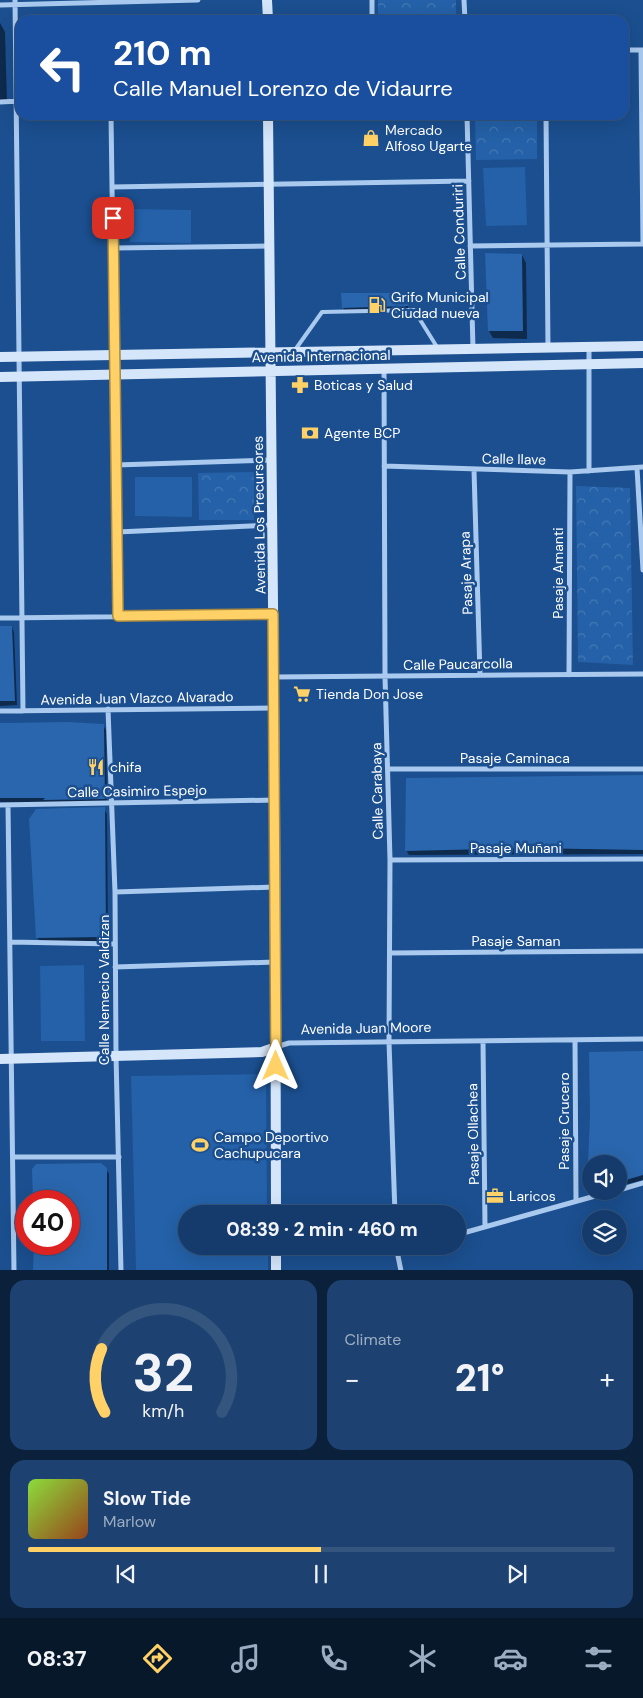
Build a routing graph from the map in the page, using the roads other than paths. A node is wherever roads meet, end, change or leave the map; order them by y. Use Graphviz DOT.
graph roads {
  1 [pos="198,0"];
  2 [pos="267,0"];
  3 [pos="372,0"];
  4 [pos="464,0"];
  5 [pos="115,1"];
  6 [pos="15,3"];
  7 [pos="0,6"];
  8 [pos="268,15"];
  9 [pos="372,15"];
  10 [pos="465,15"];
  11 [pos="629,50"];
  12 [pos="642,50"];
  13 [pos="15,101"];
  14 [pos="0,102"];
  15 [pos="18,120"];
  16 [pos="112,120"];
  17 [pos="268,120"];
  18 [pos="467,120"];
  19 [pos="546,120"];
  20 [pos="469,181"];
  21 [pos="269,183"];
  22 [pos="112,187"];
  23 [pos="643,244"];
  24 [pos="548,245"];
  25 [pos="270,246"];
  26 [pos="470,246"];
  27 [pos="113,248"];
  28 [pos="643,346"];
  29 [pos="589,347"];
  30 [pos="548,348"];
  31 [pos="473,349"];
  32 [pos="438,350"];
  33 [pos="294,352"];
  34 [pos="271,353"];
  35 [pos="114,355"];
  36 [pos="0,357"];
  37 [pos="19,357"];
  38 [pos="643,363"];
  39 [pos="588,364"];
  40 [pos="384,368"];
  41 [pos="271,371"];
  42 [pos="115,374"];
  43 [pos="19,376"];
  44 [pos="0,377"];
  45 [pos="272,460"];
  46 [pos="116,465"];
  47 [pos="384,466"];
  48 [pos="643,467"];
  49 [pos="637,468"];
  50 [pos="474,470"];
  51 [pos="589,471"];
  52 [pos="570,472"];
  53 [pos="272,526"];
  54 [pos="117,532"];
  55 [pos="643,570"];
  56 [pos="273,614"];
  57 [pos="118,616"];
  58 [pos="0,618"];
  59 [pos="22,618"];
  60 [pos="643,674"];
  61 [pos="480,675"];
  62 [pos="569,675"];
  63 [pos="385,676"];
  64 [pos="274,677"];
  65 [pos="274,708"];
  66 [pos="108,709"];
  67 [pos="0,711"];
  68 [pos="23,711"];
  69 [pos="643,768"];
  70 [pos="388,769"];
  71 [pos="275,800"];
  72 [pos="112,803"];
  73 [pos="0,805"];
  74 [pos="8,805"];
  75 [pos="643,859"];
  76 [pos="390,860"];
  77 [pos="275,887"];
  78 [pos="115,892"];
  79 [pos="10,942"];
  80 [pos="115,944"];
  81 [pos="390,952"];
  82 [pos="643,952"];
  83 [pos="276,962"];
  84 [pos="115,967"];
  85 [pos="643,1039"];
  86 [pos="575,1040"];
  87 [pos="482,1041"];
  88 [pos="389,1042"];
  89 [pos="276,1047"];
  90 [pos="116,1055"];
  91 [pos="0,1058"];
  92 [pos="12,1058"];
  93 [pos="13,1157"];
  94 [pos="119,1157"];
  95 [pos="643,1183"];
  96 [pos="627,1188"];
  97 [pos="582,1199"];
  98 [pos="576,1201"];
  99 [pos="276,1205"];
  100 [pos="395,1205"];
  101 [pos="485,1226"];
  102 [pos="466,1232"];
  103 [pos="276,1255"];
  104 [pos="397,1255"];
  105 [pos="14,1270"];
  106 [pos="121,1270"];
  107 [pos="276,1270"];
  108 [pos="401,1270"];
  1 -- 5 [label="street"];
  2 -- 8 [label="street"];
  3 -- 9 [label="street"];
  4 -- 10 [label="street"];
  5 -- 6 [label="street"];
  6 -- 7 [label="street"];
  11 -- 12 [label="street"];
  12 -- 23 [label="street"];
  13 -- 14 [label="street"];
  15 -- 37 [label="street"];
  16 -- 22 [label="street"];
  17 -- 21 [label="street, Avenida Los Precursores"];
  18 -- 20 [label="street, Calle Conduriri"];
  19 -- 24 [label="street"];
  20 -- 21 [label="street"];
  20 -- 26 [label="street, Calle Conduriri"];
  21 -- 22 [label="street"];
  21 -- 25 [label="street, Avenida Los Precursores"];
  22 -- 27 [label="street"];
  23 -- 24 [label="street"];
  24 -- 26 [label="street"];
  24 -- 30 [label="street"];
  25 -- 27 [label="street"];
  25 -- 34 [label="street, Avenida Los Precursores"];
  26 -- 31 [label="street, Calle Conduriri"];
  27 -- 35 [label="street"];
  28 -- 29 [label="street, Avenida Internacional"];
  29 -- 30 [label="street, Avenida Internacional"];
  29 -- 39 [label="street"];
  30 -- 31 [label="street, Avenida Internacional"];
  31 -- 32 [label="street, Avenida Internacional"];
  32 -- 33 [label="street, Avenida Internacional"];
  32 -- 33 [label="lane"];
  33 -- 34 [label="street, Avenida Internacional"];
  34 -- 35 [label="street, Avenida Internacional"];
  34 -- 41 [label="street, Avenida Los Precursores"];
  35 -- 37 [label="street, Avenida Internacional"];
  35 -- 42 [label="street"];
  36 -- 37 [label="street, Avenida Internacional"];
  37 -- 43 [label="street"];
  38 -- 39 [label="street, Avenida Internacional"];
  39 -- 40 [label="street, Avenida Internacional"];
  39 -- 51 [label="street"];
  40 -- 41 [label="street, Avenida Internacional"];
  40 -- 47 [label="street, Calle Carabaya"];
  41 -- 42 [label="street, Avenida Internacional"];
  41 -- 45 [label="street, Avenida Los Precursores"];
  42 -- 43 [label="street, Avenida Internacional"];
  42 -- 46 [label="street"];
  43 -- 44 [label="street, Avenida Internacional"];
  43 -- 59 [label="street"];
  45 -- 46 [label="street"];
  45 -- 53 [label="street, Avenida Los Precursores"];
  46 -- 54 [label="street"];
  47 -- 50 [label="street, Calle Ilave"];
  47 -- 63 [label="street, Calle Carabaya"];
  48 -- 49 [label="street, Calle Ilave"];
  49 -- 51 [label="street, Calle Ilave"];
  49 -- 55 [label="street"];
  50 -- 52 [label="street, Calle Ilave"];
  50 -- 61 [label="street, Pasaje Arapa"];
  51 -- 52 [label="street, Calle Ilave"];
  52 -- 62 [label="street, Pasaje Amanti"];
  53 -- 54 [label="street"];
  53 -- 56 [label="street, Avenida Los Precursores"];
  54 -- 57 [label="street"];
  56 -- 57 [label="street"];
  56 -- 64 [label="street, Avenida Los Precursores"];
  57 -- 59 [label="street"];
  58 -- 59 [label="street"];
  59 -- 68 [label="street"];
  60 -- 62 [label="street, Calle Paucarcolla"];
  61 -- 62 [label="street, Calle Paucarcolla"];
  61 -- 63 [label="street, Calle Paucarcolla"];
  63 -- 64 [label="street, Calle Paucarcolla"];
  63 -- 70 [label="street, Calle Carabaya"];
  64 -- 65 [label="street, Avenida Los Precursores"];
  65 -- 66 [label="street, Avenida Juan Vlazco Alvarado"];
  65 -- 71 [label="street, Avenida Los Precursores"];
  66 -- 68 [label="street, Avenida Juan Vlazco Alvarado"];
  66 -- 72 [label="street, Calle Nemecio Valdizan"];
  67 -- 68 [label="street, Avenida Juan Vlazco Alvarado"];
  69 -- 70 [label="street, Pasaje Caminaca"];
  70 -- 76 [label="street, Calle Carabaya"];
  71 -- 72 [label="street, Calle Casimiro Espejo"];
  71 -- 77 [label="street, Avenida Los Precursores"];
  72 -- 74 [label="street, Calle Casimiro Espejo"];
  72 -- 78 [label="street, Calle Nemecio Valdizan"];
  73 -- 74 [label="street, Calle Casimiro Espejo"];
  74 -- 79 [label="street"];
  75 -- 76 [label="street, Pasaje Muñani"];
  76 -- 81 [label="street, Calle Carabaya"];
  77 -- 78 [label="street"];
  77 -- 83 [label="street, Avenida Los Precursores"];
  78 -- 80 [label="street, Calle Nemecio Valdizan"];
  79 -- 80 [label="street"];
  79 -- 92 [label="street"];
  80 -- 84 [label="street, Calle Nemecio Valdizan"];
  81 -- 82 [label="street, Pasaje Saman"];
  81 -- 88 [label="street, Calle Carabaya"];
  83 -- 84 [label="street"];
  83 -- 89 [label="street, Avenida Los Precursores"];
  84 -- 90 [label="street, Calle Nemecio Valdizan"];
  85 -- 86 [label="street, Avenida Juan Moore"];
  86 -- 87 [label="street, Avenida Juan Moore"];
  86 -- 98 [label="street, Pasaje Crucero"];
  87 -- 88 [label="street, Avenida Juan Moore"];
  87 -- 101 [label="street, Pasaje Ollachea"];
  88 -- 89 [label="street, Avenida Juan Moore"];
  88 -- 100 [label="street, Calle Carabaya"];
  89 -- 90 [label="street, Avenida Juan Moore"];
  89 -- 99 [label="street, Avenida Los Precursores"];
  90 -- 92 [label="street, Avenida Juan Moore"];
  90 -- 94 [label="street, Calle Nemecio Valdizan"];
  91 -- 92 [label="street, Avenida Juan Moore"];
  92 -- 93 [label="street"];
  93 -- 94 [label="street"];
  93 -- 105 [label="street"];
  94 -- 106 [label="street, Calle Nemecio Valdizan"];
  95 -- 96 [label="street"];
  97 -- 98 [label="street"];
  98 -- 101 [label="street"];
  101 -- 102 [label="street"];
  103 -- 107 [label="street"];
  104 -- 108 [label="street"];
}
